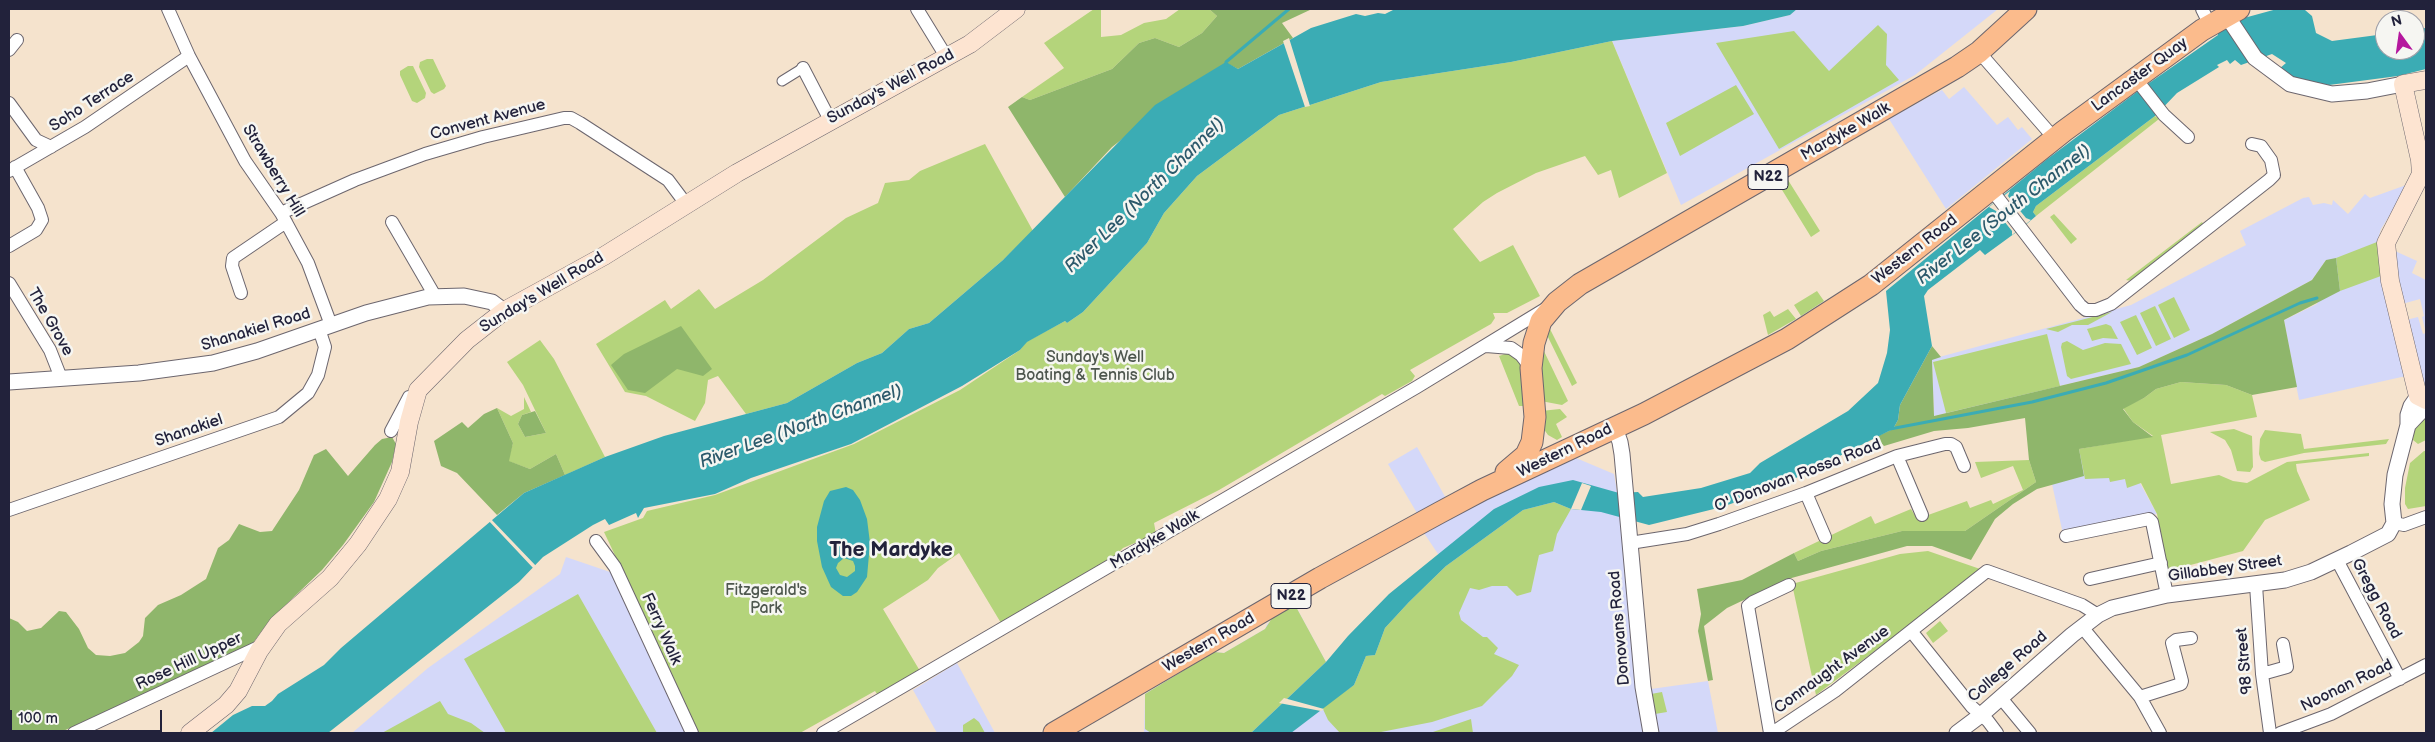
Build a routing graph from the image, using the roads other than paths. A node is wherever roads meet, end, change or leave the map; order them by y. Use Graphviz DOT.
graph roads {
  1 [pos="168,9"];
  2 [pos="917,9"];
  3 [pos="1016,9"];
  4 [pos="2026,9"];
  5 [pos="2222,17"];
  6 [pos="1979,52"];
  7 [pos="189,56"];
  8 [pos="947,58"];
  9 [pos="804,68"];
  10 [pos="2426,80"];
  11 [pos="782,81"];
  12 [pos="2139,83"];
  13 [pos="2404,84"];
  14 [pos="9,103"];
  15 [pos="830,120"];
  16 [pos="2188,136"];
  17 [pos="2054,138"];
  18 [pos="2252,144"];
  19 [pos="51,147"];
  20 [pos="12,169"];
  21 [pos="1995,194"];
  22 [pos="686,204"];
  23 [pos="284,218"];
  24 [pos="392,222"];
  25 [pos="9,246"];
  26 [pos="9,283"];
  27 [pos="241,293"];
  28 [pos="435,296"];
  29 [pos="1557,302"];
  30 [pos="504,311"];
  31 [pos="325,327"];
  32 [pos="1486,346"];
  33 [pos="1532,368"];
  34 [pos="61,378"];
  35 [pos="9,382"];
  36 [pos="415,397"];
  37 [pos="2424,401"];
  38 [pos="1534,426"];
  39 [pos="1615,428"];
  40 [pos="391,431"];
  41 [pos="1572,448"];
  42 [pos="1897,456"];
  43 [pos="1964,466"];
  44 [pos="1482,490"];
  45 [pos="1806,494"];
  46 [pos="9,510"];
  47 [pos="1922,515"];
  48 [pos="2426,517"];
  49 [pos="2394,523"];
  50 [pos="2066,536"];
  51 [pos="1825,537"];
  52 [pos="596,541"];
  53 [pos="1630,543"];
  54 [pos="2337,560"];
  55 [pos="2160,564"];
  56 [pos="2090,579"];
  57 [pos="1789,585"];
  58 [pos="2256,585"];
  59 [pos="2167,595"];
  60 [pos="2098,615"];
  61 [pos="2082,627"];
  62 [pos="1911,631"];
  63 [pos="2191,638"];
  64 [pos="2283,644"];
  65 [pos="264,645"];
  66 [pos="2426,665"];
  67 [pos="2262,674"];
  68 [pos="2400,679"];
  69 [pos="2140,697"];
  70 [pos="2001,698"];
  71 [pos="1981,715"];
  72 [pos="74,733"];
  73 [pos="190,733"];
  74 [pos="692,733"];
  75 [pos="823,733"];
  76 [pos="1054,733"];
  77 [pos="1651,733"];
  78 [pos="1771,733"];
  79 [pos="1957,733"];
  80 [pos="1997,733"];
  81 [pos="2030,733"];
  82 [pos="2160,733"];
  83 [pos="2270,733"];
  84 [pos="2280,733"];
  1 -- 7 [label="street, Strawberry Hill"];
  2 -- 8 [label="street"];
  3 -- 8 [label="main road, Sunday's Well Road"];
  4 -- 6 [label="highway, N22"];
  5 -- 12 [label="highway, Lancaster Quay / N22"];
  5 -- 13 [label="street"];
  6 -- 17 [label="street"];
  6 -- 29 [label="highway, Mardyke Walk / N22"];
  7 -- 19 [label="street, Soho Terrace"];
  7 -- 23 [label="street, Strawberry Hill"];
  8 -- 15 [label="main road, Sunday's Well Road"];
  9 -- 11 [label="street"];
  9 -- 15 [label="street"];
  10 -- 13 [label="main road"];
  12 -- 16 [label="street"];
  12 -- 17 [label="highway, Lancaster Quay / N22"];
  13 -- 37 [label="main road"];
  14 -- 19 [label="street"];
  15 -- 22 [label="main road, Sunday's Well Road"];
  17 -- 21 [label="highway, Western Road / N22"];
  18 -- 21 [label="street"];
  19 -- 20 [label="street, Soho Terrace"];
  20 -- 25 [label="street"];
  21 -- 39 [label="highway, Western Road / N22"];
  22 -- 23 [label="street, Convent Avenue"];
  22 -- 30 [label="main road, Sunday's Well Road"];
  23 -- 27 [label="street, Convent Avenue"];
  23 -- 31 [label="street, Strawberry Hill"];
  24 -- 28 [label="street"];
  26 -- 34 [label="street, The Grove"];
  28 -- 30 [label="street, Shanakiel Road"];
  28 -- 31 [label="street, Shanakiel Road"];
  29 -- 32 [label="street, Mardyke Walk"];
  29 -- 33 [label="highway, Mardyke Walk / N22"];
  30 -- 36 [label="main road, Sunday's Well Road"];
  31 -- 34 [label="street, Shanakiel Road"];
  31 -- 46 [label="street, Shanakiel"];
  32 -- 33 [label="street"];
  32 -- 75 [label="street, Mardyke Walk"];
  33 -- 38 [label="highway, Mardyke Walk / N22"];
  34 -- 35 [label="street, Shanakiel Road"];
  36 -- 40 [label="street"];
  36 -- 65 [label="main road, Sunday's Well Road"];
  37 -- 49 [label="street"];
  38 -- 41 [label="highway"];
  38 -- 44 [label="highway, N22"];
  39 -- 41 [label="highway, Western Road / N22"];
  39 -- 53 [label="street, Donovans Road"];
  41 -- 44 [label="highway, Western Road / N22"];
  42 -- 43 [label="street, O' Donovan Rossa Road"];
  42 -- 45 [label="street, O' Donovan Rossa Road"];
  42 -- 47 [label="street"];
  44 -- 76 [label="highway, Western Road / N22"];
  45 -- 51 [label="street"];
  45 -- 53 [label="street, O' Donovan Rossa Road"];
  48 -- 49 [label="street"];
  49 -- 54 [label="street, Gillabbey Street"];
  50 -- 55 [label="street"];
  52 -- 74 [label="street, Ferry Walk"];
  53 -- 77 [label="street, Donovans Road"];
  54 -- 58 [label="street, Gillabbey Street"];
  54 -- 68 [label="street, Gregg Road"];
  55 -- 56 [label="street"];
  55 -- 59 [label="street"];
  57 -- 78 [label="street, Connaught Avenue"];
  58 -- 59 [label="street, Gillabbey Street"];
  58 -- 67 [label="street, 98 Street"];
  59 -- 60 [label="street, Gillabbey Street"];
  60 -- 61 [label="street, Gillabbey Street"];
  60 -- 62 [label="street, Connaught Avenue"];
  61 -- 69 [label="street"];
  61 -- 70 [label="street, College Road"];
  62 -- 71 [label="street, Connaught Avenue"];
  62 -- 78 [label="street, Connaught Avenue"];
  63 -- 69 [label="street"];
  64 -- 67 [label="street"];
  65 -- 72 [label="street, Rose Hill Upper"];
  65 -- 73 [label="main road, Sunday's Well Road"];
  66 -- 68 [label="street, Noonan Road"];
  67 -- 83 [label="street, 98 Street"];
  68 -- 84 [label="street, Noonan Road"];
  69 -- 82 [label="street"];
  70 -- 71 [label="street, College Road"];
  70 -- 81 [label="street"];
  71 -- 79 [label="street, College Road"];
  71 -- 80 [label="street, Connaught Avenue"];
}
